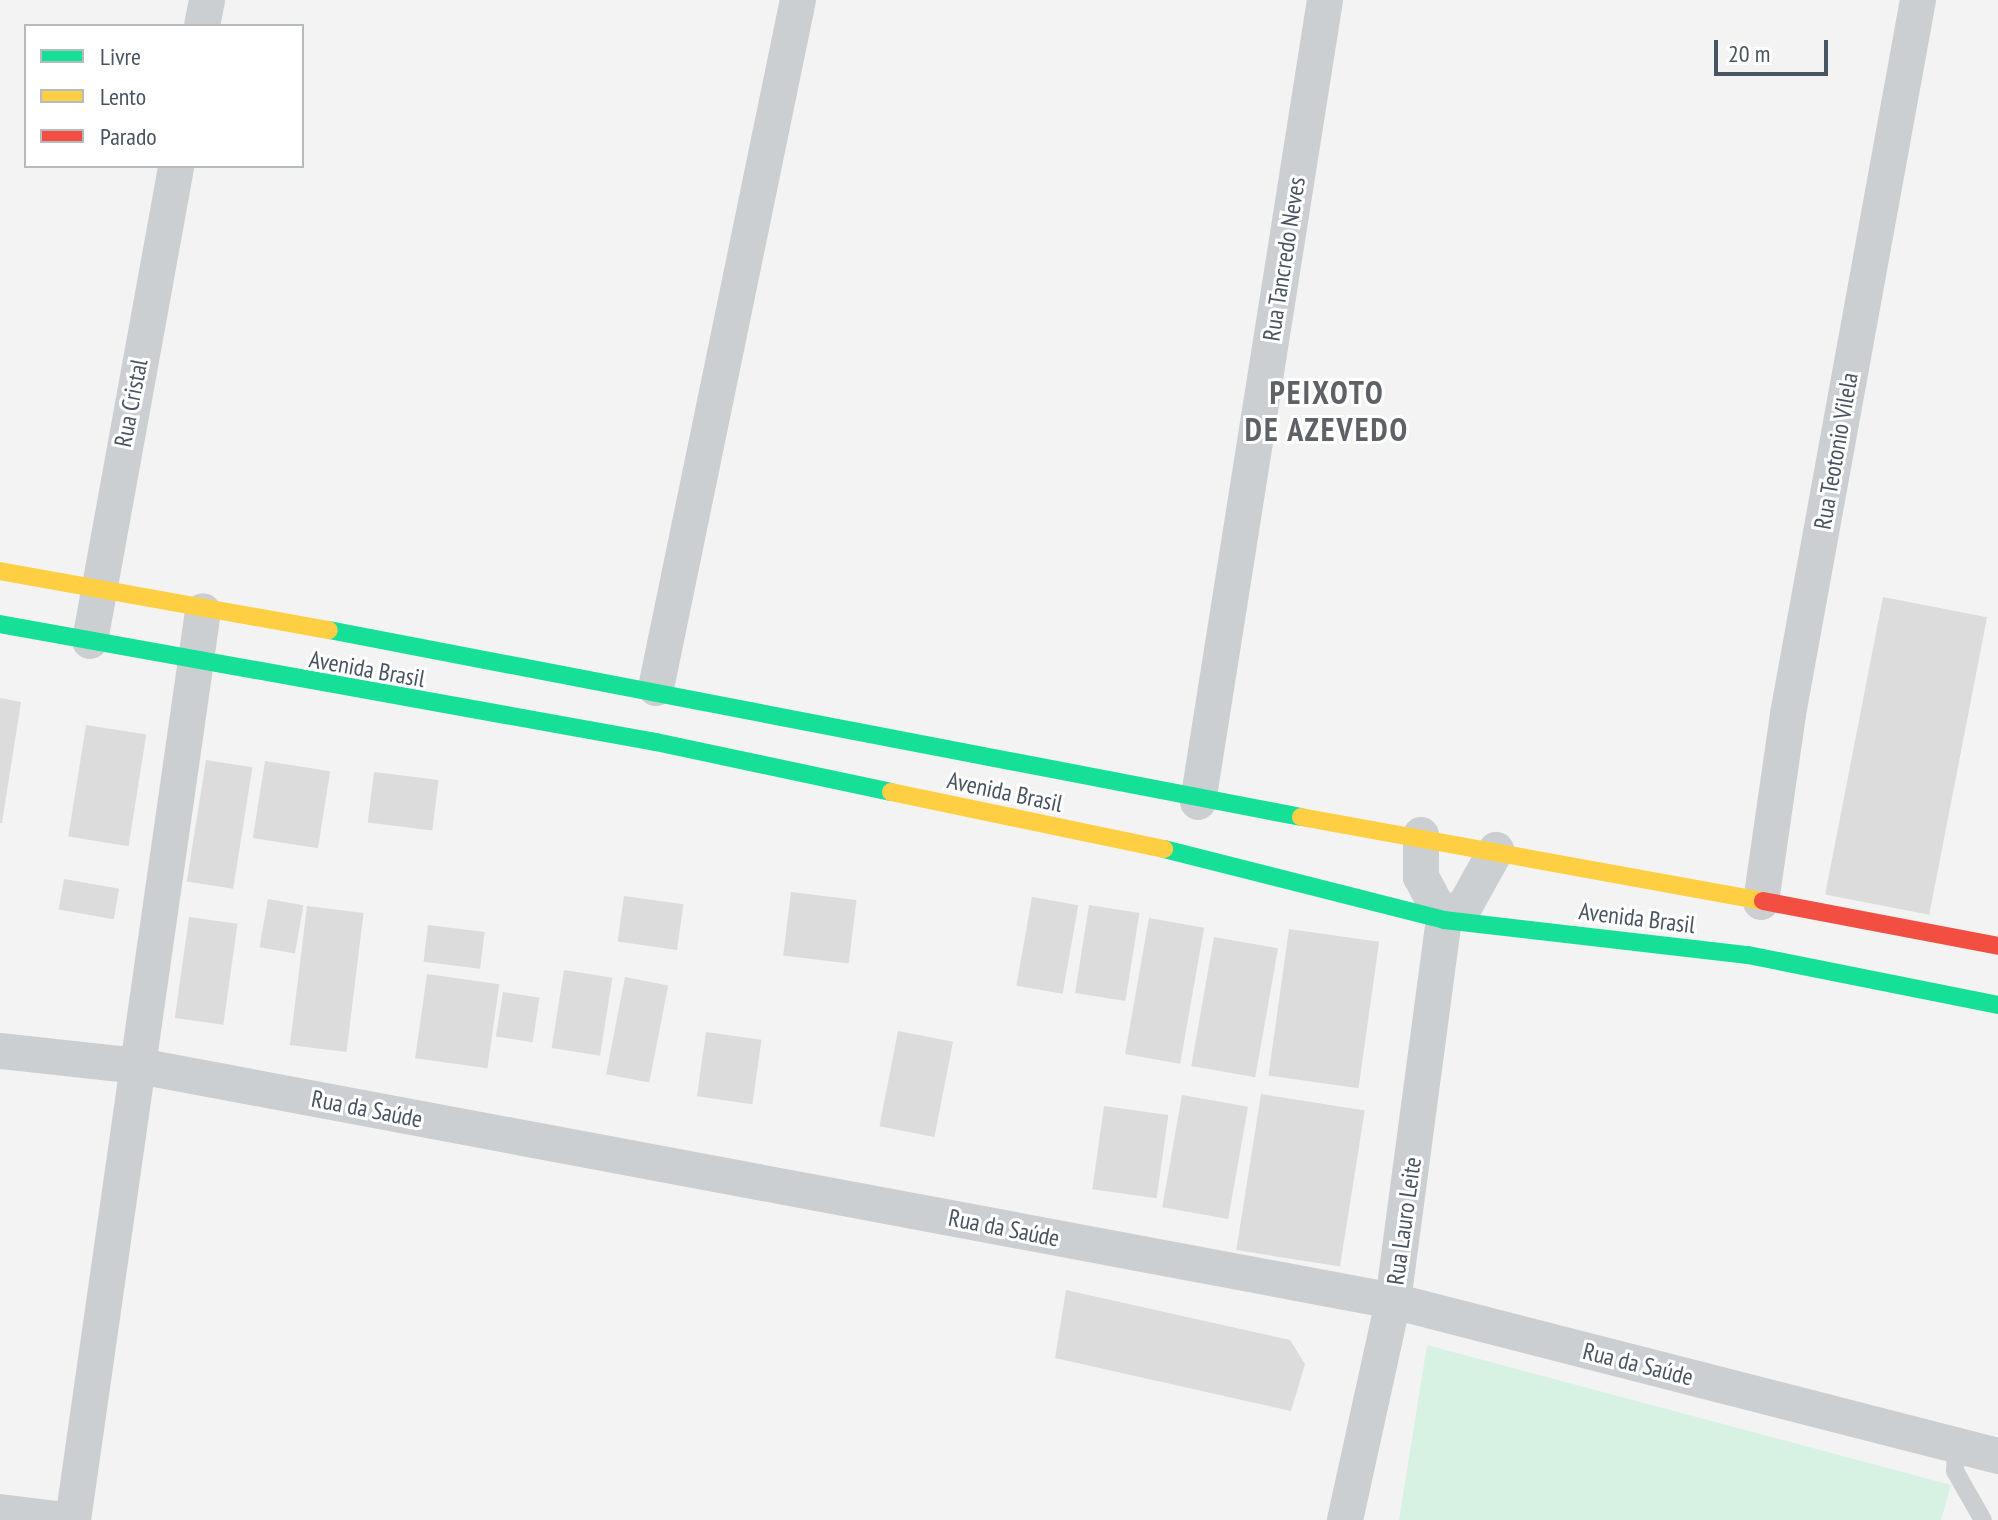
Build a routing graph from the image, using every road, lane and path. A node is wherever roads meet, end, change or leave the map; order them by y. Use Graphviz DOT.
graph roads {
  1 [pos="207,0"];
  2 [pos="798,0"];
  3 [pos="1325,0"];
  4 [pos="1918,0"];
  5 [pos="202,24"];
  6 [pos="176,168"];
  7 [pos="0,571"];
  8 [pos="96,589"];
  9 [pos="203,611"];
  10 [pos="0,624"];
  11 [pos="90,641"];
  12 [pos="195,664"];
  13 [pos="656,688"];
  14 [pos="1198,802"];
  15 [pos="1421,835"];
  16 [pos="1496,850"];
  17 [pos="1761,902"];
  18 [pos="1444,920"];
  19 [pos="1998,946"];
  20 [pos="1998,1005"];
  21 [pos="0,1051"];
  22 [pos="139,1066"];
  23 [pos="1393,1301"];
  24 [pos="1956,1446"];
  25 [pos="1998,1456"];
  26 [pos="0,1512"];
  27 [pos="64,1520"];
  28 [pos="73,1520"];
  29 [pos="1345,1520"];
  30 [pos="1983,1520"];
  1 -- 5 [label="street"];
  2 -- 13 [label="street"];
  3 -- 14 [label="street, Rua Tancredo Neves"];
  4 -- 17 [label="street, Rua Teotonio Vilela"];
  6 -- 8 [label="street, Rua Cristal"];
  7 -- 8 [label="street, Avenida Brasil"];
  8 -- 9 [label="street, Avenida Brasil"];
  8 -- 11 [label="street, Rua Cristal"];
  9 -- 12 [label="street"];
  9 -- 13 [label="street, Avenida Brasil"];
  10 -- 11 [label="street, Avenida Brasil"];
  11 -- 12 [label="street, Avenida Brasil"];
  12 -- 18 [label="street, Avenida Brasil"];
  12 -- 22 [label="street"];
  13 -- 14 [label="street, Avenida Brasil"];
  14 -- 15 [label="street, Avenida Brasil"];
  15 -- 16 [label="street, Avenida Brasil"];
  15 -- 18 [label="street"];
  16 -- 17 [label="street, Avenida Brasil"];
  16 -- 18 [label="street"];
  17 -- 19 [label="street, Avenida Brasil"];
  18 -- 20 [label="street, Avenida Brasil"];
  18 -- 23 [label="street, Rua Lauro Leite"];
  21 -- 22 [label="street, Rua da Saúde"];
  22 -- 23 [label="street, Rua da Saúde"];
  22 -- 28 [label="street"];
  23 -- 24 [label="street, Rua da Saúde"];
  23 -- 29 [label="street, Rua Lauro Leite"];
  24 -- 25 [label="street, Rua da Saúde"];
  24 -- 30 [label="lane"];
  26 -- 27 [label="street"];
}
